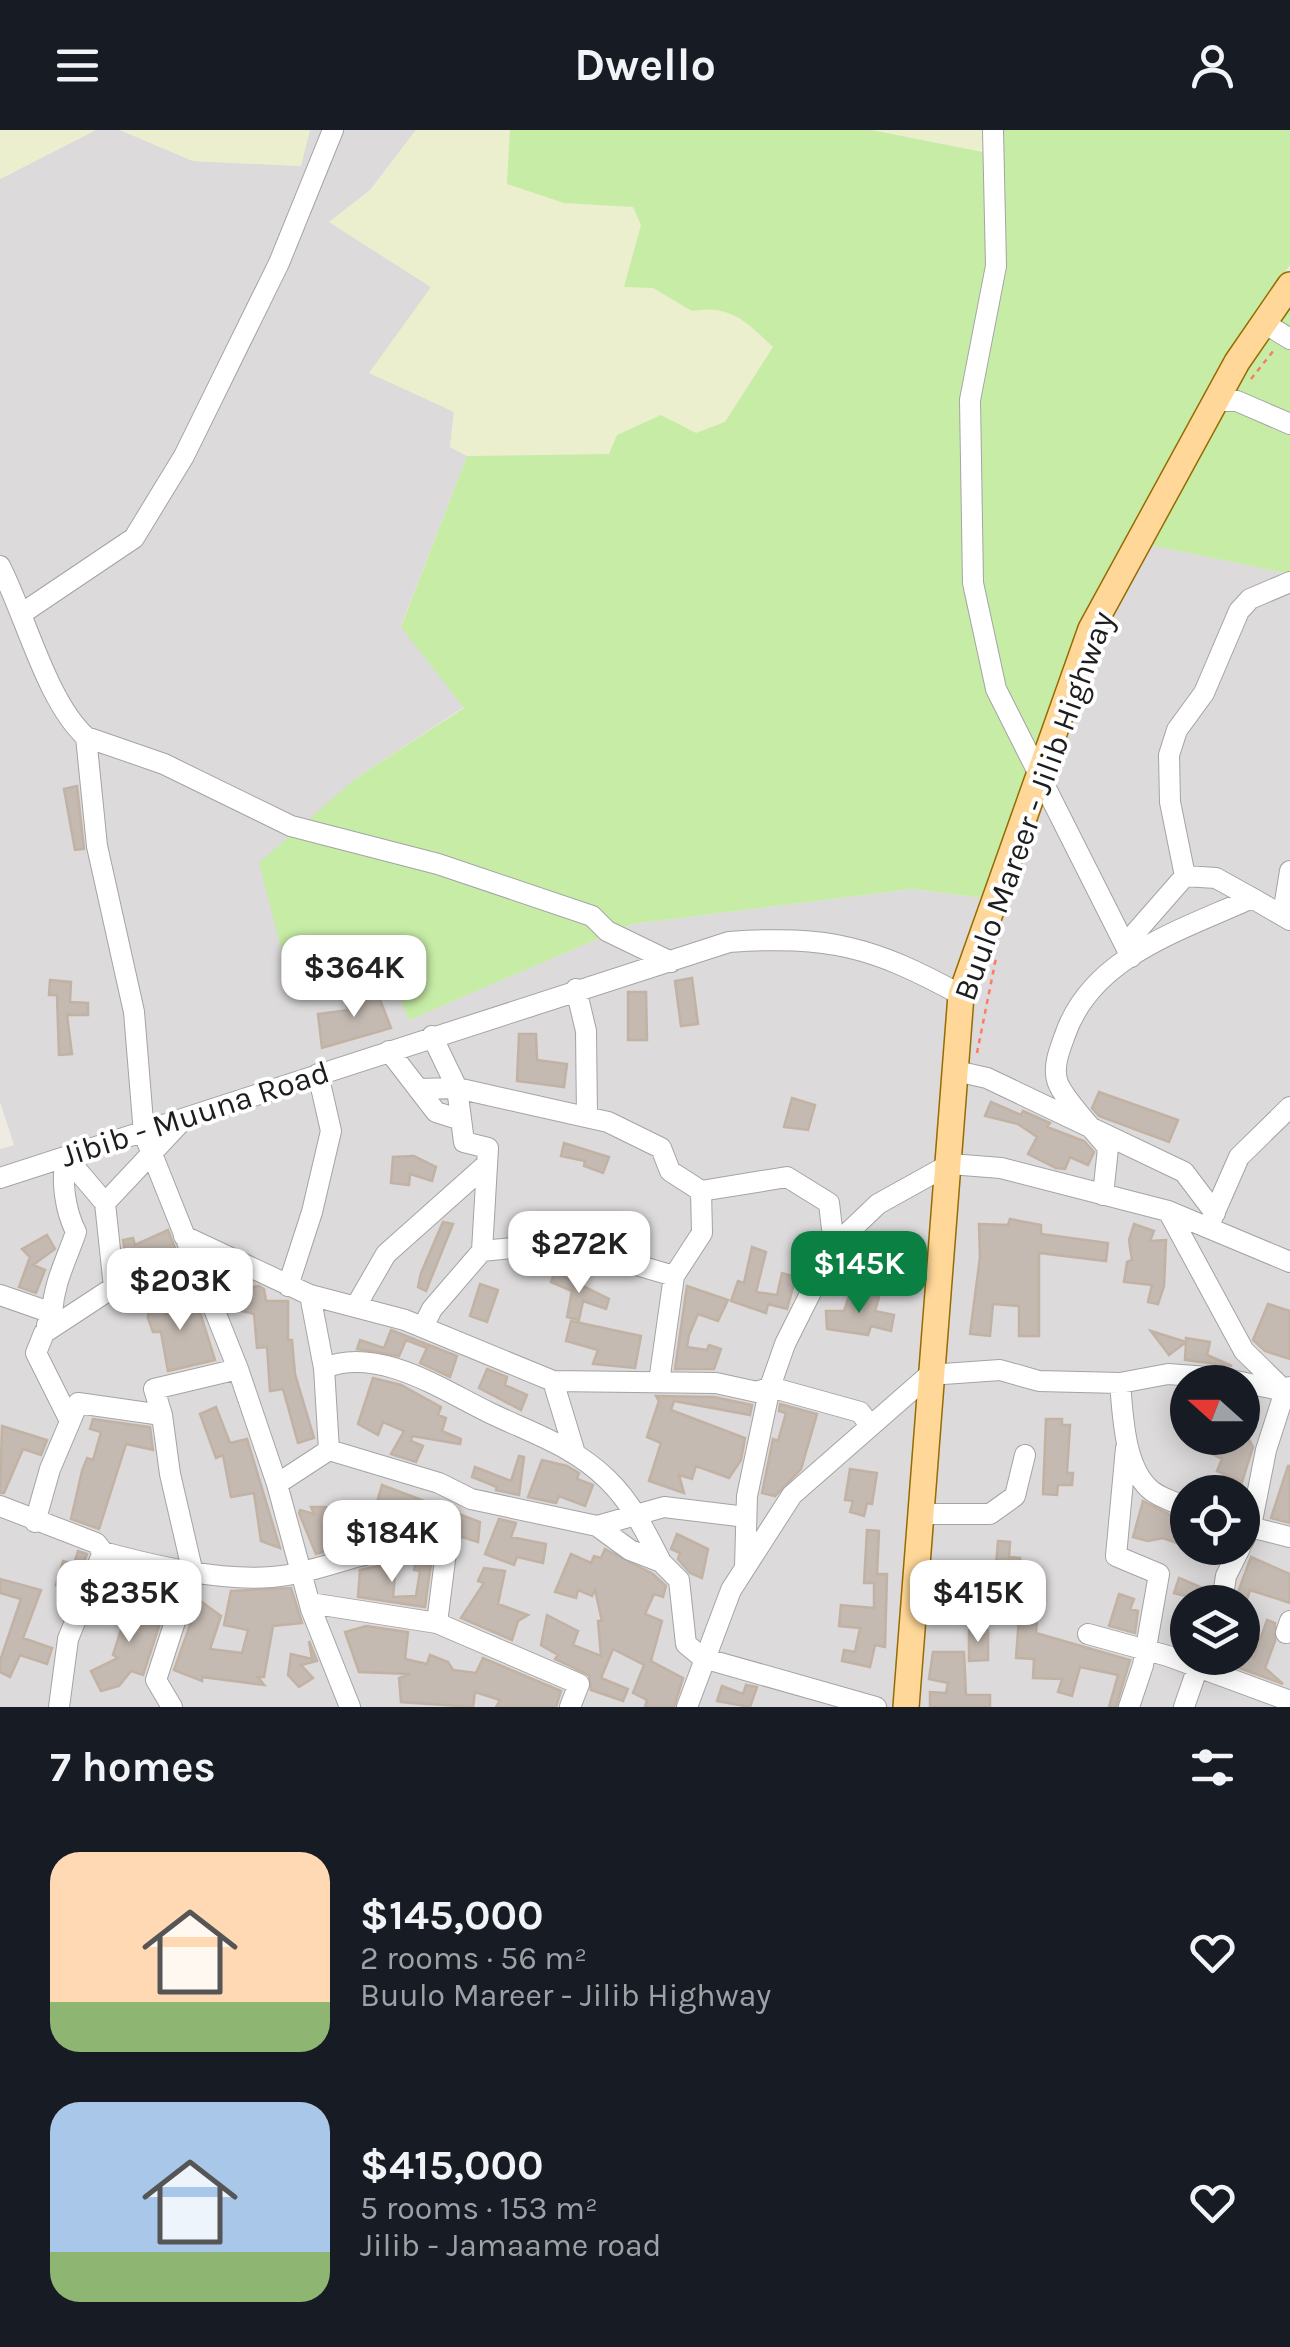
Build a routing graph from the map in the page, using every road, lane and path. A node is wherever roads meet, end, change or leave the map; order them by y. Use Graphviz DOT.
graph roads {
  1 [pos="333,130"];
  2 [pos="994,130"];
  3 [pos="1290,285"];
  4 [pos="1277,335"];
  5 [pos="1242,392"];
  6 [pos="1215,401"];
  7 [pos="1290,424"];
  8 [pos="0,566"];
  9 [pos="1290,582"];
  10 [pos="24,612"];
  11 [pos="86,737"];
  12 [pos="1040,775"];
  13 [pos="1290,871"];
  14 [pos="1184,876"];
  15 [pos="1252,898"];
  16 [pos="1287,917"];
  17 [pos="996,956"];
  18 [pos="1131,957"];
  19 [pos="671,962"];
  20 [pos="576,989"];
  21 [pos="961,995"];
  22 [pos="432,1036"];
  23 [pos="390,1050"];
  24 [pos="965,1070"];
  25 [pos="318,1074"];
  26 [pos="457,1088"];
  27 [pos="418,1089"];
  28 [pos="1290,1107"];
  29 [pos="587,1117"];
  30 [pos="182,1120"];
  31 [pos="462,1120"];
  32 [pos="1094,1129"];
  33 [pos="144,1134"];
  34 [pos="152,1155"];
  35 [pos="66,1157"];
  36 [pos="487,1164"];
  37 [pos="950,1164"];
  38 [pos="0,1178"];
  39 [pos="701,1191"];
  40 [pos="1102,1195"];
  41 [pos="104,1203"];
  42 [pos="1168,1211"];
  43 [pos="1211,1221"];
  44 [pos="184,1236"];
  45 [pos="834,1246"];
  46 [pos="482,1251"];
  47 [pos="1290,1262"];
  48 [pos="674,1276"];
  49 [pos="288,1286"];
  50 [pos="0,1294"];
  51 [pos="310,1295"];
  52 [pos="356,1306"];
  53 [pos="48,1323"];
  54 [pos="423,1327"];
  55 [pos="324,1368"];
  56 [pos="238,1370"];
  57 [pos="929,1375"];
  58 [pos="553,1381"];
  59 [pos="659,1382"];
  60 [pos="1120,1383"];
  61 [pos="770,1387"];
  62 [pos="1288,1389"];
  63 [pos="162,1416"];
  64 [pos="70,1421"];
  65 [pos="869,1424"];
  66 [pos="1126,1448"];
  67 [pos="329,1450"];
  68 [pos="574,1450"];
  69 [pos="1026,1455"];
  70 [pos="1260,1475"];
  71 [pos="277,1484"];
  72 [pos="1170,1498"];
  73 [pos="0,1506"];
  74 [pos="919,1514"];
  75 [pos="636,1515"];
  76 [pos="746,1516"];
  77 [pos="35,1522"];
  78 [pos="597,1526"];
  79 [pos="1260,1536"];
  80 [pos="1290,1537"];
  81 [pos="103,1552"];
  82 [pos="661,1562"];
  83 [pos="745,1566"];
  84 [pos="192,1569"];
  85 [pos="302,1571"];
  86 [pos="310,1603"];
  87 [pos="437,1623"];
  88 [pos="1088,1634"];
  89 [pos="1145,1650"];
  90 [pos="1170,1656"];
  91 [pos="703,1658"];
  92 [pos="1195,1675"];
  93 [pos="1230,1675"];
  94 [pos="1290,1701"];
  95 [pos="846,1704"];
  96 [pos="59,1707"];
  97 [pos="172,1707"];
  98 [pos="350,1707"];
  99 [pos="570,1707"];
  100 [pos="687,1707"];
  101 [pos="876,1707"];
  102 [pos="906,1707"];
  103 [pos="1129,1707"];
  104 [pos="1184,1707"];
  1 -- 10 [label="street"];
  2 -- 12 [label="street"];
  3 -- 4 [label="main road, Buulo Mareer - Jilib Highway"];
  4 -- 5 [label="path"];
  4 -- 6 [label="main road, Buulo Mareer - Jilib Highway"];
  6 -- 7 [label="street"];
  6 -- 12 [label="main road, Buulo Mareer - Jilib Highway"];
  8 -- 10 [label="street"];
  9 -- 14 [label="street"];
  10 -- 11 [label="street"];
  11 -- 19 [label="street"];
  11 -- 33 [label="street"];
  12 -- 18 [label="street"];
  12 -- 21 [label="main road, Buulo Mareer - Jilib Highway"];
  13 -- 16 [label="street"];
  14 -- 15 [label="street"];
  14 -- 18 [label="street"];
  15 -- 16 [label="street"];
  15 -- 18 [label="street"];
  17 -- 24 [label="path"];
  18 -- 32 [label="street"];
  19 -- 20 [label="street, Jibib - Muuna Road"];
  19 -- 21 [label="street, Jibib - Muuna Road"];
  20 -- 22 [label="street, Jibib - Muuna Road"];
  20 -- 29 [label="street"];
  21 -- 24 [label="main road, Buulo Mareer - Jilib Highway"];
  22 -- 23 [label="street, Jibib - Muuna Road"];
  22 -- 26 [label="street"];
  23 -- 25 [label="street, Jibib - Muuna Road"];
  23 -- 27 [label="street"];
  24 -- 32 [label="street"];
  24 -- 37 [label="main road, Buulo Mareer - Jilib Highway"];
  25 -- 30 [label="street, Jibib - Muuna Road"];
  25 -- 49 [label="street"];
  26 -- 27 [label="street"];
  26 -- 29 [label="street"];
  26 -- 31 [label="street"];
  27 -- 31 [label="street"];
  28 -- 43 [label="street"];
  29 -- 39 [label="street"];
  30 -- 33 [label="street, Jibib - Muuna Road"];
  30 -- 34 [label="street"];
  31 -- 36 [label="street"];
  32 -- 40 [label="street"];
  32 -- 43 [label="street"];
  33 -- 34 [label="street"];
  33 -- 35 [label="street, Jibib - Muuna Road"];
  34 -- 41 [label="street"];
  34 -- 44 [label="street"];
  35 -- 38 [label="street, Jibib - Muuna Road"];
  35 -- 41 [label="street"];
  35 -- 53 [label="street"];
  36 -- 46 [label="street"];
  36 -- 52 [label="street"];
  37 -- 40 [label="street"];
  37 -- 45 [label="street"];
  37 -- 57 [label="main road, Buulo Mareer - Jilib Highway"];
  39 -- 45 [label="street"];
  39 -- 48 [label="street"];
  40 -- 42 [label="street"];
  41 -- 53 [label="street"];
  42 -- 43 [label="street"];
  42 -- 62 [label="street"];
  43 -- 47 [label="street"];
  44 -- 49 [label="street"];
  44 -- 56 [label="street"];
  45 -- 61 [label="street"];
  46 -- 48 [label="street"];
  46 -- 54 [label="street"];
  48 -- 59 [label="street"];
  49 -- 51 [label="street"];
  50 -- 53 [label="street"];
  51 -- 52 [label="street"];
  51 -- 55 [label="street"];
  52 -- 54 [label="street"];
  53 -- 64 [label="street"];
  54 -- 58 [label="street"];
  55 -- 67 [label="street"];
  55 -- 68 [label="street"];
  56 -- 63 [label="street"];
  56 -- 71 [label="street"];
  57 -- 60 [label="street"];
  57 -- 65 [label="street"];
  57 -- 74 [label="main road, Buulo Mareer - Jilib Highway"];
  58 -- 59 [label="street"];
  58 -- 68 [label="street"];
  59 -- 61 [label="street"];
  60 -- 62 [label="street"];
  60 -- 66 [label="street"];
  61 -- 65 [label="street"];
  61 -- 76 [label="street"];
  62 -- 70 [label="street"];
  63 -- 64 [label="street"];
  63 -- 84 [label="street"];
  64 -- 77 [label="street"];
  65 -- 83 [label="street"];
  66 -- 72 [label="street"];
  66 -- 89 [label="street"];
  67 -- 71 [label="street"];
  67 -- 78 [label="street"];
  68 -- 75 [label="street"];
  69 -- 74 [label="street"];
  71 -- 85 [label="street"];
  73 -- 77 [label="street"];
  74 -- 102 [label="main road, Buulo Mareer - Jilib Highway"];
  75 -- 76 [label="street"];
  75 -- 78 [label="street"];
  75 -- 82 [label="street"];
  76 -- 83 [label="street"];
  77 -- 81 [label="street"];
  78 -- 82 [label="street"];
  79 -- 80 [label="street"];
  81 -- 84 [label="street"];
  81 -- 96 [label="street"];
  82 -- 91 [label="street"];
  83 -- 91 [label="street"];
  84 -- 85 [label="street"];
  84 -- 97 [label="street"];
  85 -- 86 [label="street"];
  85 -- 87 [label="street"];
  86 -- 87 [label="street"];
  86 -- 98 [label="street"];
  87 -- 99 [label="street"];
  88 -- 89 [label="street"];
  89 -- 90 [label="street"];
  89 -- 103 [label="street"];
  91 -- 95 [label="street"];
  91 -- 100 [label="street"];
  92 -- 104 [label="street"];
  93 -- 94 [label="street"];
  95 -- 101 [label="street"];
}
